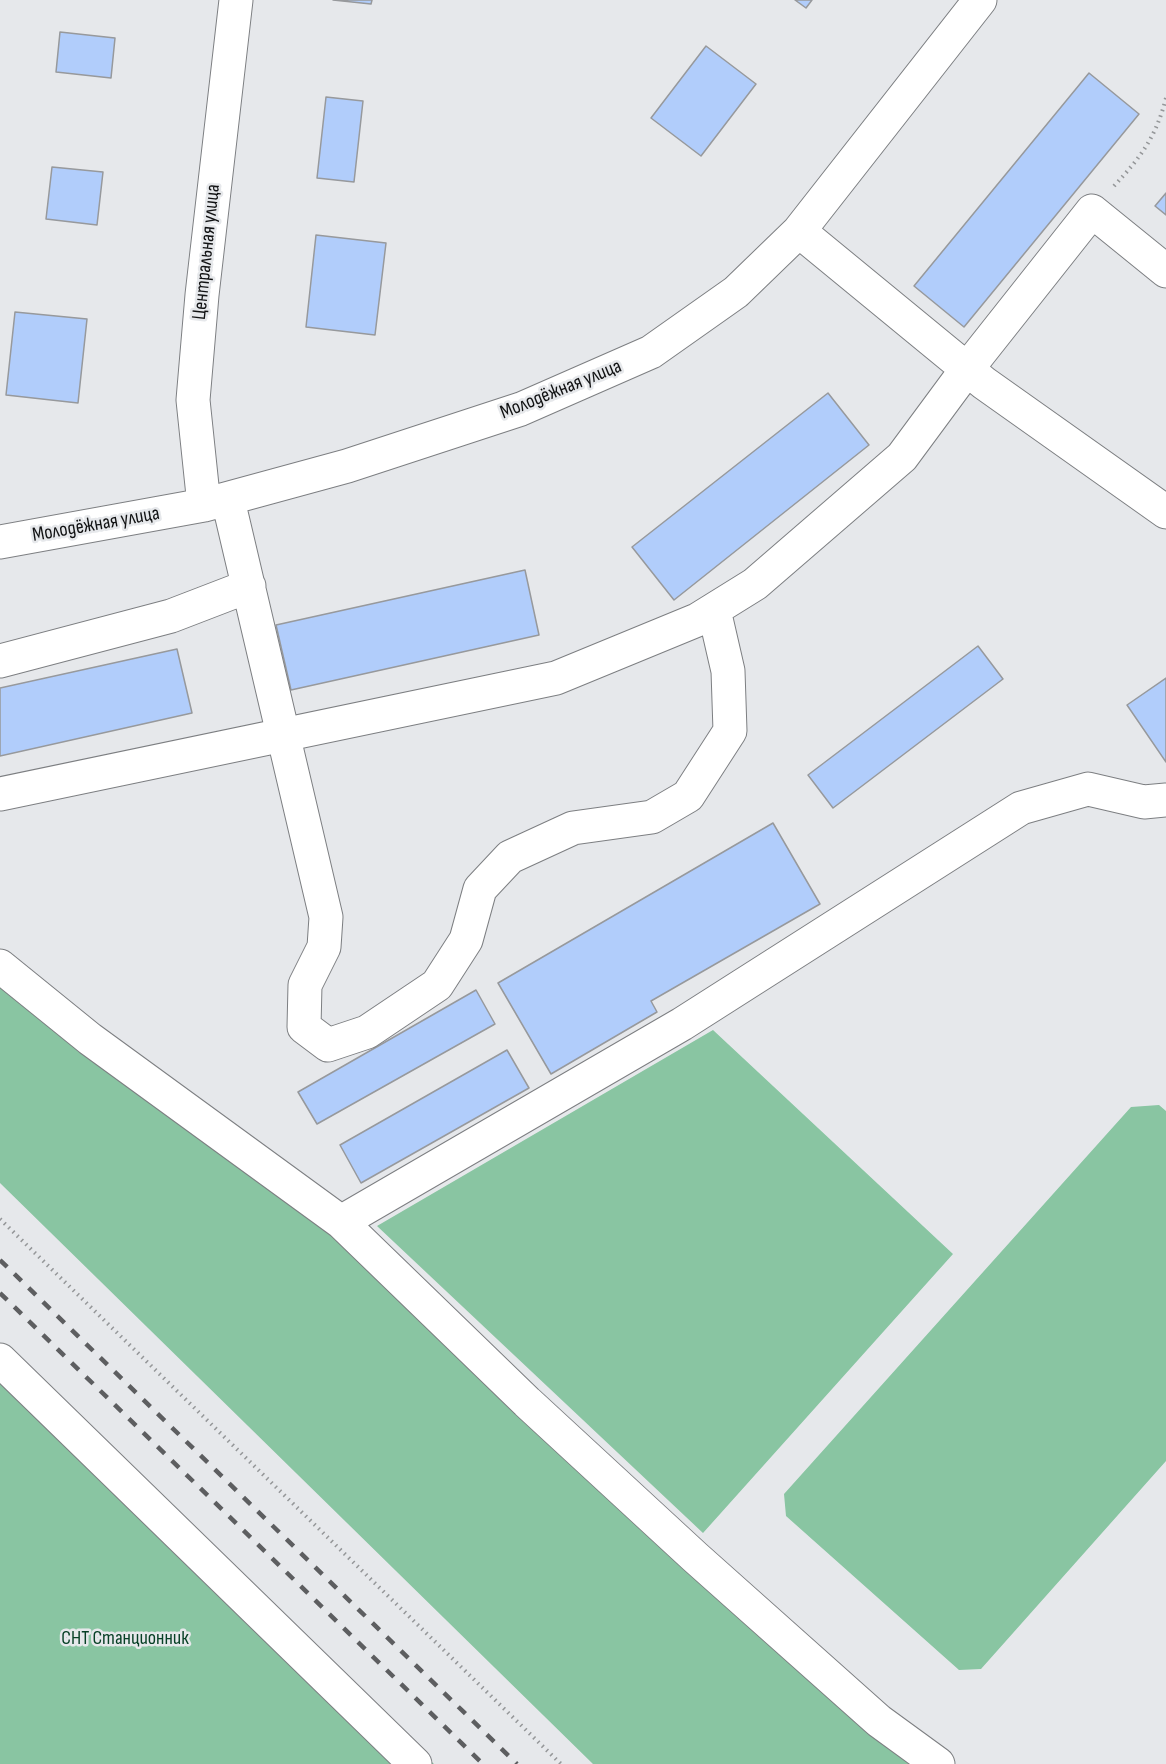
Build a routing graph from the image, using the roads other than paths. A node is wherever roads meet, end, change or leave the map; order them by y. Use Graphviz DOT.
graph roads {
  1 [pos="236,0"];
  2 [pos="981,0"];
  3 [pos="799,231"];
  4 [pos="1166,271"];
  5 [pos="967,369"];
  6 [pos="216,502"];
  7 [pos="1166,512"];
  8 [pos="0,542"];
  9 [pos="249,586"];
  10 [pos="714,610"];
  11 [pos="0,661"];
  12 [pos="284,735"];
  13 [pos="0,794"];
  14 [pos="1166,800"];
  15 [pos="0,966"];
  16 [pos="341,1222"];
  17 [pos="0,1360"];
  18 [pos="415,1764"];
  19 [pos="938,1764"];
  1 -- 6 [label="street, Центральная улица"];
  2 -- 3 [label="street, Молодёжная улица"];
  3 -- 5 [label="street"];
  3 -- 6 [label="street, Молодёжная улица"];
  4 -- 5 [label="street"];
  5 -- 7 [label="street"];
  5 -- 10 [label="street"];
  6 -- 8 [label="street, Молодёжная улица"];
  6 -- 9 [label="street, Центральная улица"];
  9 -- 11 [label="street"];
  9 -- 12 [label="street, Центральная улица"];
  10 -- 12 [label="street"];
  10 -- 12 [label="street, Центральная улица"];
  12 -- 13 [label="street"];
  14 -- 16 [label="street"];
  15 -- 16 [label="street"];
  16 -- 19 [label="street"];
  17 -- 18 [label="street"];
}
